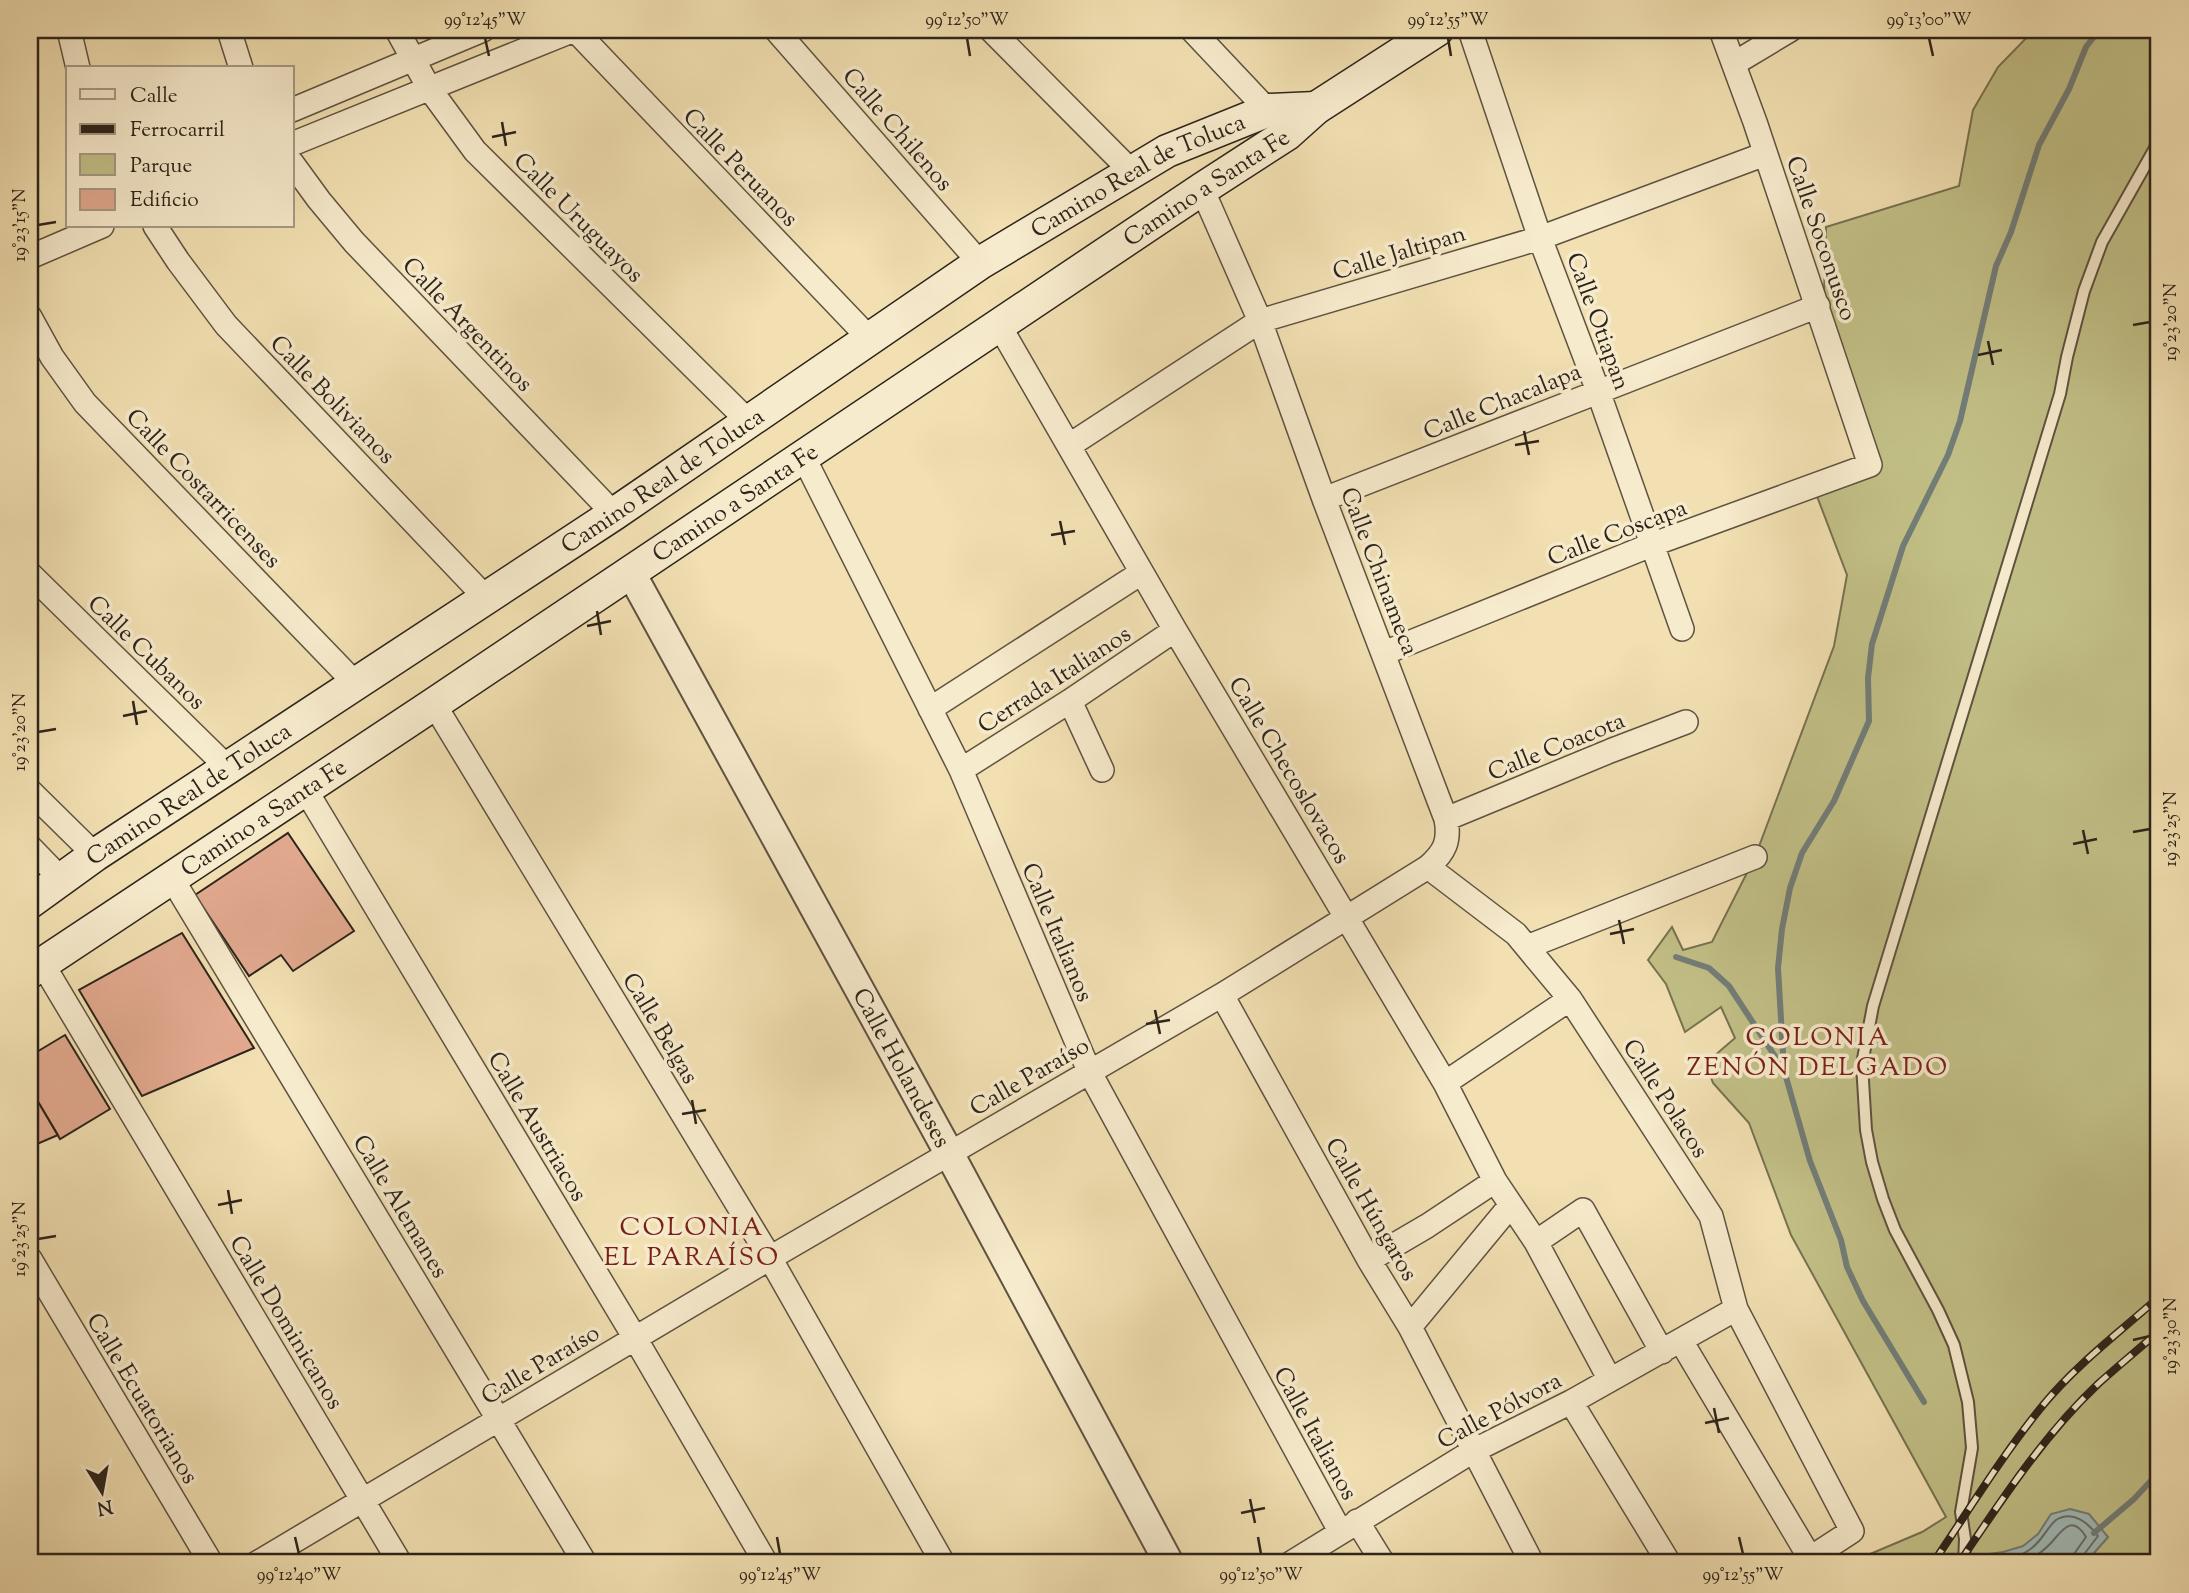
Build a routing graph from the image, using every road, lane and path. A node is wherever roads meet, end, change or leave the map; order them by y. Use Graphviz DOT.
graph roads {
  1 [pos="69,30"];
  2 [pos="229,30"];
  3 [pos="397,30"];
  4 [pos="483,30"];
  5 [pos="574,30"];
  6 [pos="776,30"];
  7 [pos="991,30"];
  8 [pos="1192,30"];
  9 [pos="1437,30"];
  10 [pos="1470,30"];
  11 [pos="1721,30"];
  12 [pos="1790,30"];
  13 [pos="412,58"];
  14 [pos="1735,63"];
  15 [pos="78,66"];
  16 [pos="241,66"];
  17 [pos="429,88"];
  18 [pos="294,109"];
  19 [pos="1278,122"];
  20 [pos="2159,141"];
  21 [pos="294,143"];
  22 [pos="1765,154"];
  23 [pos="294,166"];
  24 [pos="1131,172"];
  25 [pos="1202,189"];
  26 [pos="97,228"];
  27 [pos="156,228"];
  28 [pos="1540,238"];
  29 [pos="30,257"];
  30 [pos="980,263"];
  31 [pos="1818,306"];
  32 [pos="30,317"];
  33 [pos="1260,321"];
  34 [pos="999,325"];
  35 [pos="870,340"];
  36 [pos="1598,391"];
  37 [pos="748,421"];
  38 [pos="1070,445"];
  39 [pos="803,456"];
  40 [pos="1870,465"];
  41 [pos="1324,499"];
  42 [pos="614,514"];
  43 [pos="1651,545"];
  44 [pos="631,573"];
  45 [pos="1141,573"];
  46 [pos="30,575"];
  47 [pos="486,598"];
  48 [pos="1682,629"];
  49 [pos="1175,630"];
  50 [pos="1384,653"];
  51 [pos="356,684"];
  52 [pos="1070,701"];
  53 [pos="434,704"];
  54 [pos="930,709"];
  55 [pos="1686,722"];
  56 [pos="228,768"];
  57 [pos="961,770"];
  58 [pos="1102,770"];
  59 [pos="305,789"];
  60 [pos="30,792"];
  61 [pos="1446,819"];
  62 [pos="30,847"];
  63 [pos="95,855"];
  64 [pos="1755,856"];
  65 [pos="1429,867"];
  66 [pos="171,877"];
  67 [pos="61,879"];
  68 [pos="30,902"];
  69 [pos="1348,918"];
  70 [pos="1521,941"];
  71 [pos="36,967"];
  72 [pos="1222,995"];
  73 [pos="1570,999"];
  74 [pos="1089,1071"];
  75 [pos="1445,1083"];
  76 [pos="949,1153"];
  77 [pos="1495,1181"];
  78 [pos="1510,1206"];
  79 [pos="1536,1242"];
  80 [pos="770,1258"];
  81 [pos="30,1259"];
  82 [pos="1369,1260"];
  83 [pos="1736,1309"];
  84 [pos="1409,1327"];
  85 [pos="635,1338"];
  86 [pos="1672,1346"];
  87 [pos="1610,1380"];
  88 [pos="1571,1402"];
  89 [pos="499,1420"];
  90 [pos="1473,1451"];
  91 [pos="363,1501"];
  92 [pos="1349,1526"];
  93 [pos="1807,1561"];
  94 [pos="211,1563"];
  95 [pos="257,1563"];
  96 [pos="400,1563"];
  97 [pos="585,1563"];
  98 [pos="766,1563"];
  99 [pos="943,1563"];
  100 [pos="1169,1563"];
  101 [pos="1291,1563"];
  102 [pos="1383,1563"];
  103 [pos="1532,1563"];
  104 [pos="1669,1563"];
  105 [pos="1964,1563"];
  1 -- 15 [label="street"];
  2 -- 16 [label="street"];
  3 -- 13 [label="street, Calle Uruguayos"];
  4 -- 13 [label="street"];
  5 -- 17 [label="street"];
  5 -- 35 [label="street, Calle Peruanos"];
  6 -- 30 [label="street, Calle Chilenos"];
  7 -- 24 [label="street"];
  8 -- 19 [label="street"];
  9 -- 19 [label="main road, Camino Real de Toluca"];
  10 -- 28 [label="street, Calle Otiapan"];
  11 -- 14 [label="street, Calle Soconusco"];
  12 -- 14 [label="street"];
  13 -- 17 [label="street, Calle Uruguayos"];
  13 -- 18 [label="street"];
  14 -- 22 [label="street, Calle Soconusco"];
  17 -- 21 [label="street"];
  17 -- 37 [label="street, Calle Uruguayos"];
  19 -- 24 [label="main road, Camino Real de Toluca"];
  19 -- 25 [label="main road, Camino a Santa Fe"];
  20 -- 105 [label="lane"];
  22 -- 28 [label="street, Calle Jaltipan"];
  22 -- 31 [label="street, Calle Soconusco"];
  23 -- 42 [label="street, Calle Argentinos"];
  24 -- 30 [label="main road, Camino Real de Toluca"];
  25 -- 33 [label="street, Calle Chinameca"];
  25 -- 34 [label="main road, Camino a Santa Fe"];
  26 -- 29 [label="street"];
  27 -- 47 [label="street, Calle Bolivianos"];
  28 -- 33 [label="street, Calle Jaltipan"];
  28 -- 36 [label="street, Calle Otiapan"];
  30 -- 35 [label="main road, Camino Real de Toluca"];
  31 -- 36 [label="street, Calle Chacalapa"];
  31 -- 40 [label="street, Calle Soconusco"];
  32 -- 51 [label="street, Calle Costarricenses"];
  33 -- 38 [label="street, Calle Jaltipan"];
  33 -- 41 [label="street, Calle Chinameca"];
  34 -- 38 [label="street, Calle Checoslovacos"];
  34 -- 39 [label="main road, Camino a Santa Fe"];
  35 -- 37 [label="main road, Camino Real de Toluca"];
  36 -- 41 [label="street, Calle Chacalapa"];
  36 -- 43 [label="street, Calle Otiapan"];
  37 -- 42 [label="main road, Camino Real de Toluca"];
  38 -- 45 [label="street, Calle Checoslovacos"];
  39 -- 44 [label="main road, Camino a Santa Fe"];
  39 -- 54 [label="street, Calle Italianos"];
  40 -- 43 [label="street, Calle Coscapa"];
  41 -- 50 [label="street, Calle Chinameca"];
  42 -- 47 [label="main road, Camino Real de Toluca"];
  43 -- 48 [label="street, Calle Otiapan"];
  43 -- 50 [label="street, Calle Coscapa"];
  44 -- 53 [label="main road, Camino a Santa Fe"];
  44 -- 76 [label="street, Calle Holandeses"];
  45 -- 49 [label="street, Calle Checoslovacos"];
  45 -- 54 [label="street"];
  46 -- 56 [label="street, Calle Cubanos"];
  47 -- 51 [label="main road, Camino Real de Toluca"];
  49 -- 52 [label="street, Cerrada Italianos"];
  49 -- 69 [label="street, Calle Checoslovacos"];
  50 -- 61 [label="street, Calle Chinameca"];
  51 -- 56 [label="main road, Camino Real de Toluca"];
  52 -- 57 [label="street, Cerrada Italianos"];
  52 -- 58 [label="street"];
  53 -- 59 [label="main road, Camino a Santa Fe"];
  53 -- 80 [label="street, Calle Belgas"];
  54 -- 57 [label="street, Calle Italianos"];
  55 -- 61 [label="street, Calle Coacota"];
  56 -- 63 [label="main road, Camino Real de Toluca"];
  57 -- 74 [label="street, Calle Italianos"];
  59 -- 66 [label="main road, Camino a Santa Fe"];
  59 -- 85 [label="street, Calle Austriacos"];
  60 -- 63 [label="street"];
  61 -- 65 [label="street, Calle Chinameca"];
  62 -- 67 [label="street"];
  63 -- 67 [label="main road, Camino Real de Toluca"];
  64 -- 70 [label="street"];
  65 -- 69 [label="street, Calle Paraíso"];
  65 -- 70 [label="street"];
  66 -- 71 [label="main road, Camino a Santa Fe"];
  66 -- 89 [label="street, Calle Alemanes"];
  67 -- 68 [label="main road, Camino Real de Toluca"];
  69 -- 72 [label="street, Calle Paraíso"];
  69 -- 75 [label="street, Calle Checoslovacos"];
  70 -- 73 [label="street, Calle Polacos"];
  71 -- 91 [label="street, Calle Dominicanos"];
  72 -- 74 [label="street, Calle Paraíso"];
  72 -- 82 [label="street, Calle Húngaros"];
  73 -- 75 [label="street"];
  73 -- 83 [label="street, Calle Polacos"];
  74 -- 76 [label="street, Calle Paraíso"];
  74 -- 92 [label="street, Calle Italianos"];
  75 -- 77 [label="street, Calle Checoslovacos"];
  76 -- 80 [label="street, Calle Paraíso"];
  76 -- 100 [label="street, Calle Holandeses"];
  77 -- 78 [label="street, Calle Checoslovacos"];
  77 -- 82 [label="street"];
  78 -- 79 [label="street, Calle Checoslovacos"];
  78 -- 84 [label="street"];
  79 -- 86 [label="street"];
  79 -- 87 [label="street, Calle Checoslovacos"];
  80 -- 85 [label="street, Calle Paraíso"];
  80 -- 99 [label="street, Calle Belgas"];
  81 -- 94 [label="street, Calle Ecuatorianos"];
  82 -- 84 [label="street, Calle Húngaros"];
  83 -- 86 [label="street, Calle Pólvora"];
  83 -- 93 [label="street, Calle Polacos"];
  84 -- 90 [label="street, Calle Húngaros"];
  85 -- 89 [label="street, Calle Paraíso"];
  85 -- 98 [label="street, Calle Austriacos"];
  86 -- 87 [label="street, Calle Pólvora"];
  86 -- 93 [label="street"];
  87 -- 88 [label="street, Calle Pólvora"];
  88 -- 90 [label="street, Calle Pólvora"];
  88 -- 104 [label="street"];
  89 -- 91 [label="street, Calle Paraíso"];
  89 -- 97 [label="street, Calle Alemanes"];
  90 -- 92 [label="street, Calle Pólvora"];
  90 -- 103 [label="street, Calle Húngaros"];
  91 -- 95 [label="street, Calle Paraíso"];
  91 -- 96 [label="street, Calle Dominicanos"];
  92 -- 101 [label="street, Calle Pólvora"];
  92 -- 102 [label="street, Calle Italianos"];
}
